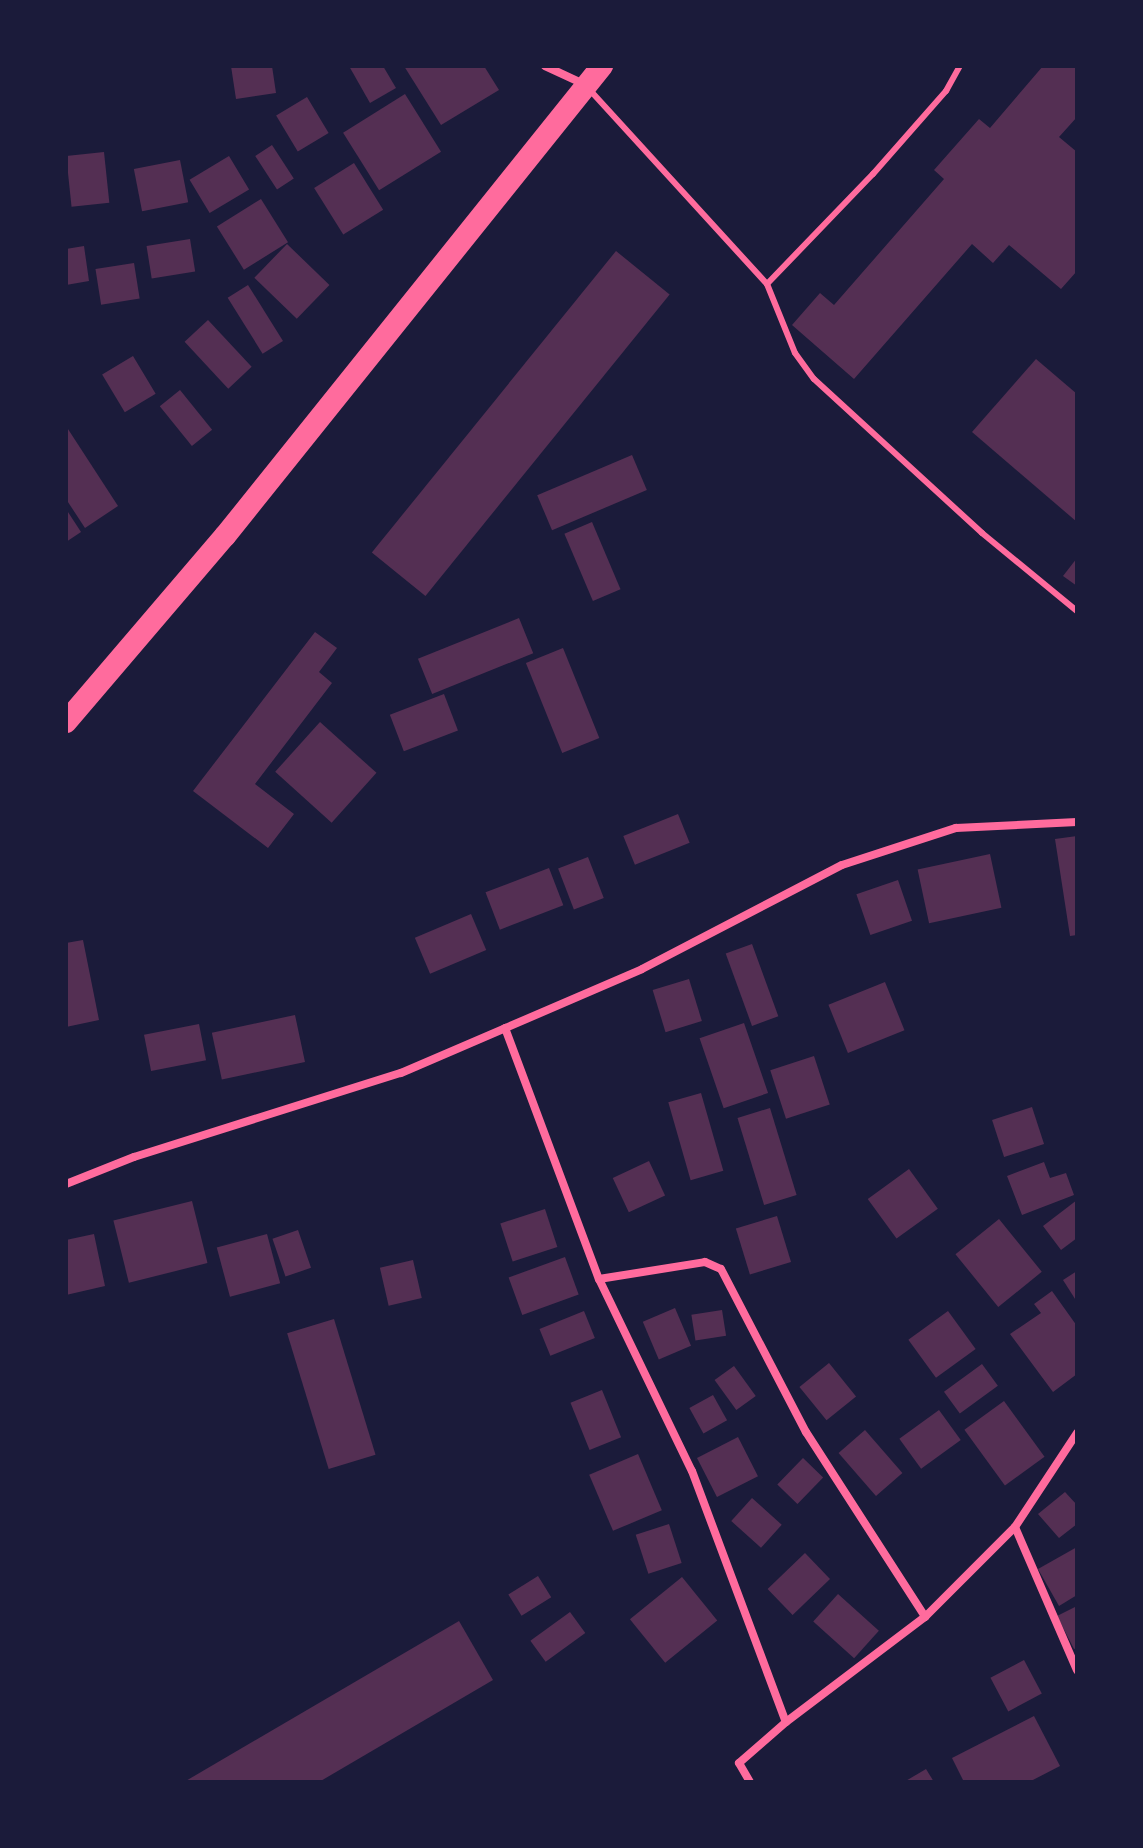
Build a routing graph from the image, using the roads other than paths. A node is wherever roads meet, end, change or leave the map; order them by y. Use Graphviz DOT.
graph roads {
  1 [pos="545,66"];
  2 [pos="602,66"];
  3 [pos="960,66"];
  4 [pos="586,85"];
  5 [pos="767,284"];
  6 [pos="1077,611"];
  7 [pos="66,722"];
  8 [pos="1077,822"];
  9 [pos="505,1028"];
  10 [pos="66,1184"];
  11 [pos="599,1279"];
  12 [pos="1077,1433"];
  13 [pos="1015,1527"];
  14 [pos="925,1617"];
  15 [pos="1077,1670"];
  16 [pos="786,1722"];
  17 [pos="750,1782"];
  1 -- 4 [label="street"];
  2 -- 4 [label="highway"];
  3 -- 5 [label="lane"];
  4 -- 5 [label="lane"];
  4 -- 7 [label="highway"];
  5 -- 6 [label="lane"];
  8 -- 9 [label="street"];
  9 -- 10 [label="street"];
  9 -- 11 [label="street"];
  11 -- 14 [label="street"];
  11 -- 16 [label="street"];
  12 -- 13 [label="street"];
  13 -- 14 [label="street"];
  13 -- 15 [label="street"];
  14 -- 16 [label="street"];
  16 -- 17 [label="street"];
}
